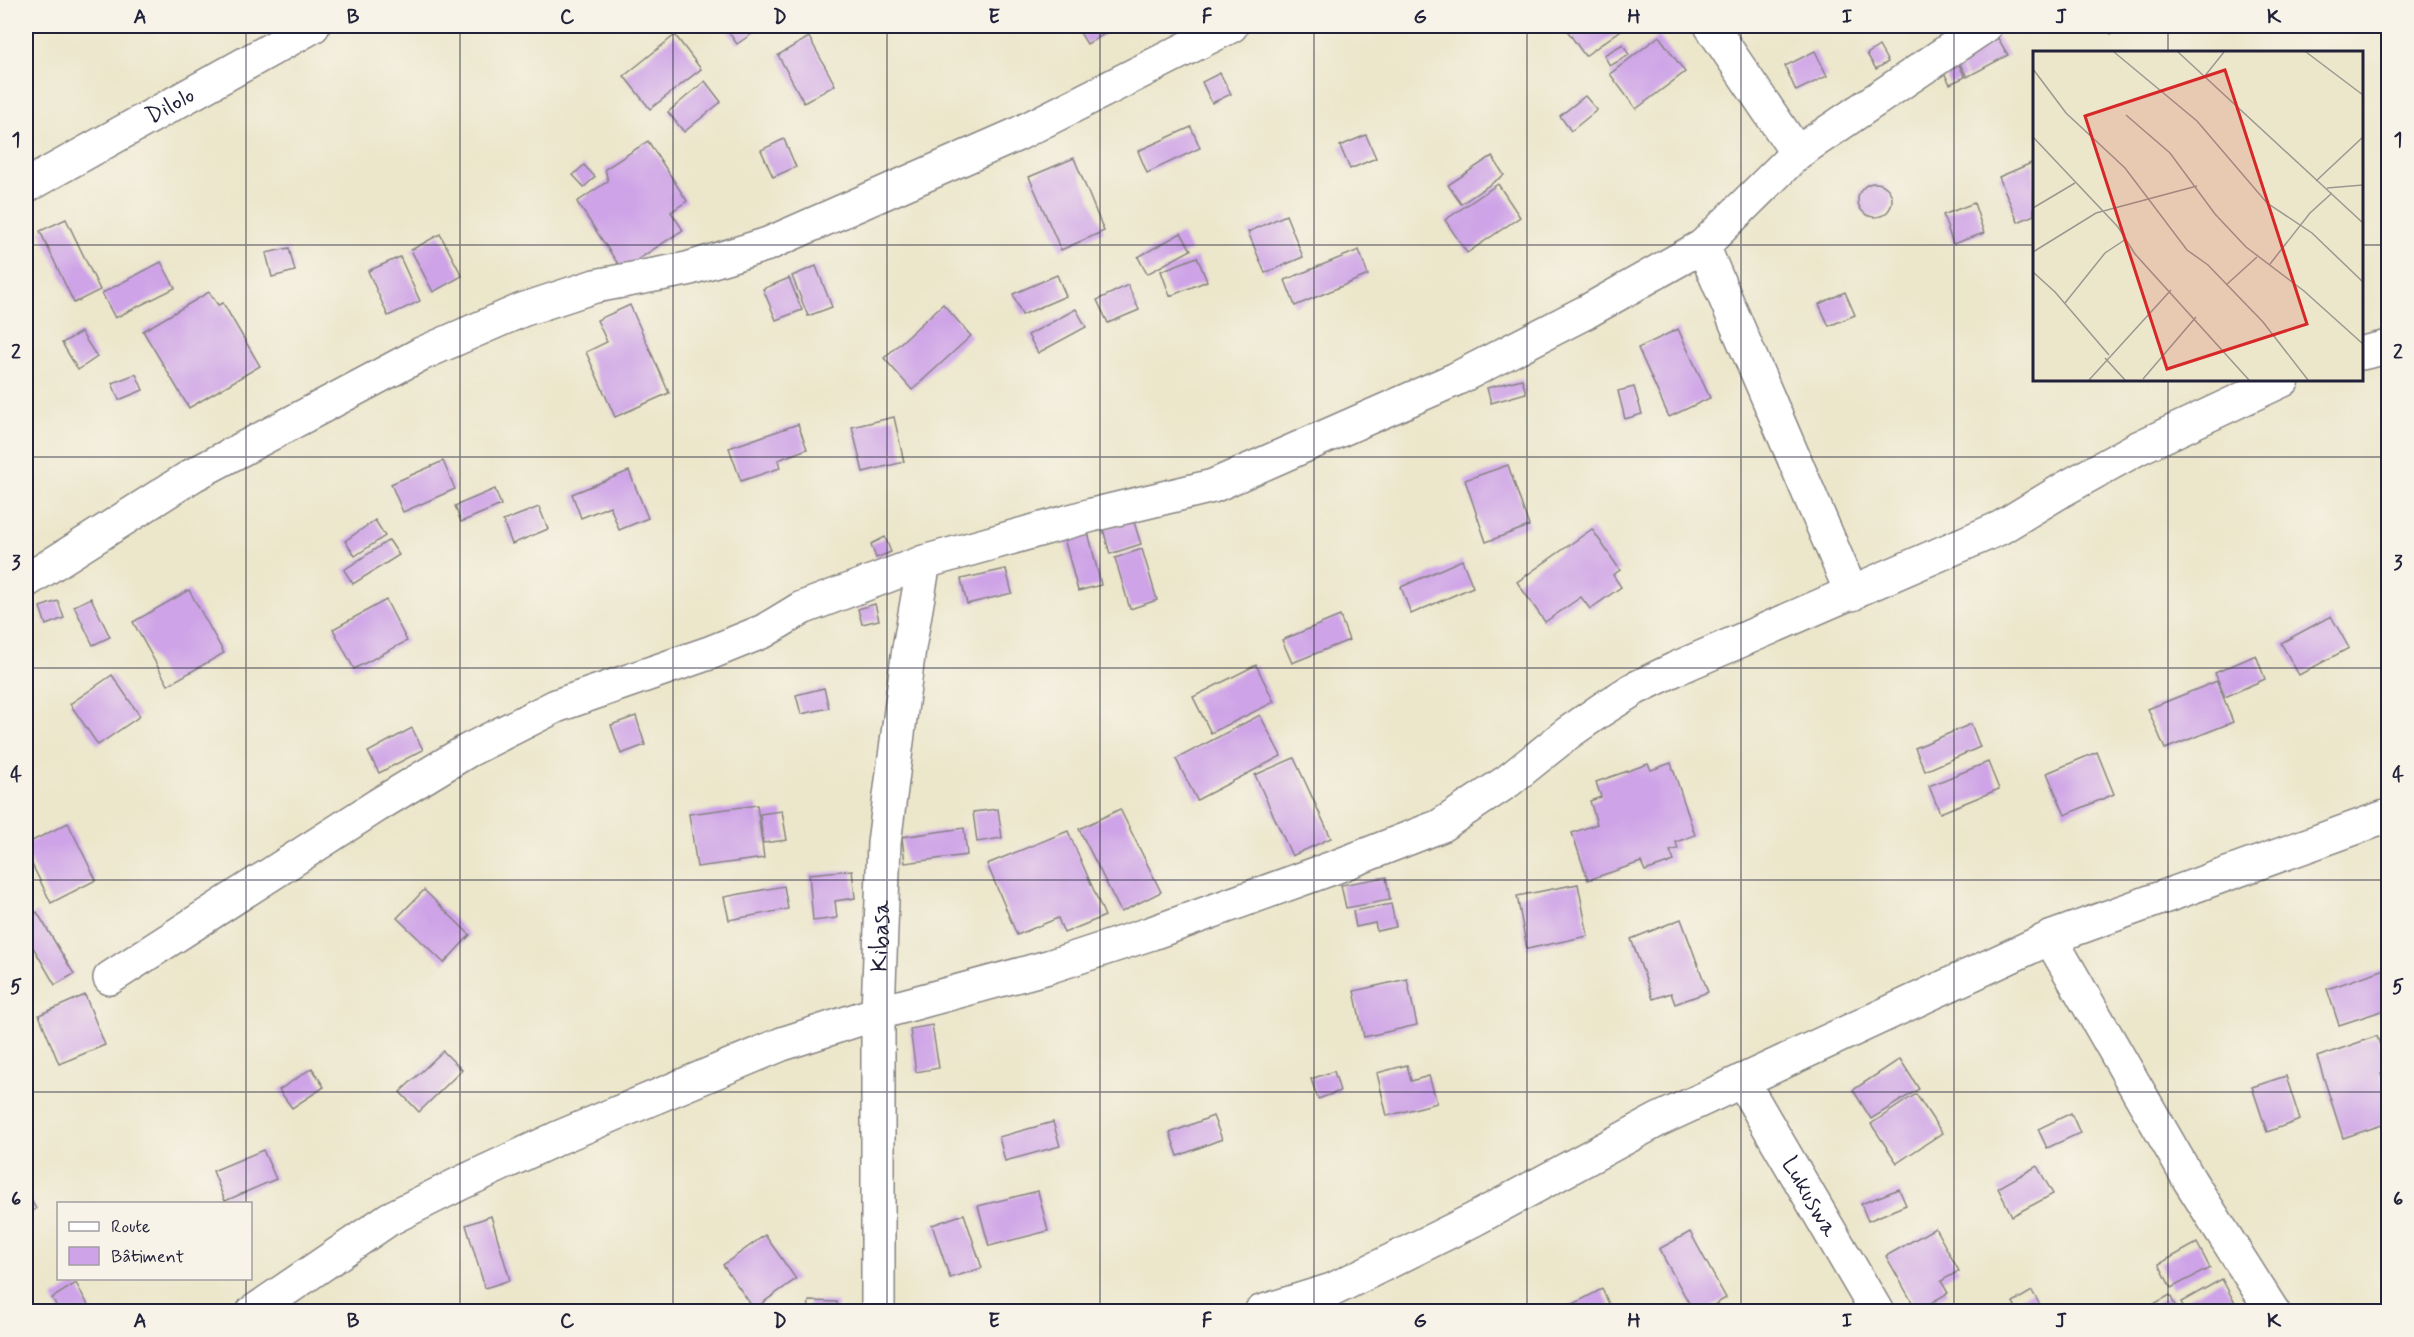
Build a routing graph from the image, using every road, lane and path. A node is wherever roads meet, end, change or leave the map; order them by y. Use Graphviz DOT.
graph roads {
  1 [pos="313,26"];
  2 [pos="1231,26"];
  3 [pos="1711,26"];
  4 [pos="1985,26"];
  5 [pos="1797,153"];
  6 [pos="26,186"];
  7 [pos="1703,246"];
  8 [pos="2388,347"];
  9 [pos="2363,353"];
  10 [pos="2281,381"];
  11 [pos="924,562"];
  12 [pos="26,581"];
  13 [pos="1851,594"];
  14 [pos="2388,816"];
  15 [pos="2050,938"];
  16 [pos="110,978"];
  17 [pos="878,1012"];
  18 [pos="1742,1081"];
  19 [pos="253,1311"];
  20 [pos="878,1311"];
  21 [pos="1261,1311"];
  22 [pos="1877,1311"];
  23 [pos="2273,1311"];
  1 -- 6 [label="street, Dilolo"];
  2 -- 12 [label="street"];
  3 -- 5 [label="street"];
  4 -- 5 [label="street"];
  5 -- 7 [label="street"];
  7 -- 11 [label="street"];
  7 -- 13 [label="street"];
  8 -- 9 [label="street"];
  10 -- 13 [label="street"];
  11 -- 16 [label="street"];
  11 -- 17 [label="street, Kibasa"];
  13 -- 17 [label="street"];
  14 -- 15 [label="street"];
  15 -- 18 [label="street"];
  15 -- 23 [label="street"];
  17 -- 19 [label="street"];
  17 -- 20 [label="street, Kibasa"];
  18 -- 21 [label="street"];
  18 -- 22 [label="street, Lukuswa"];
}
